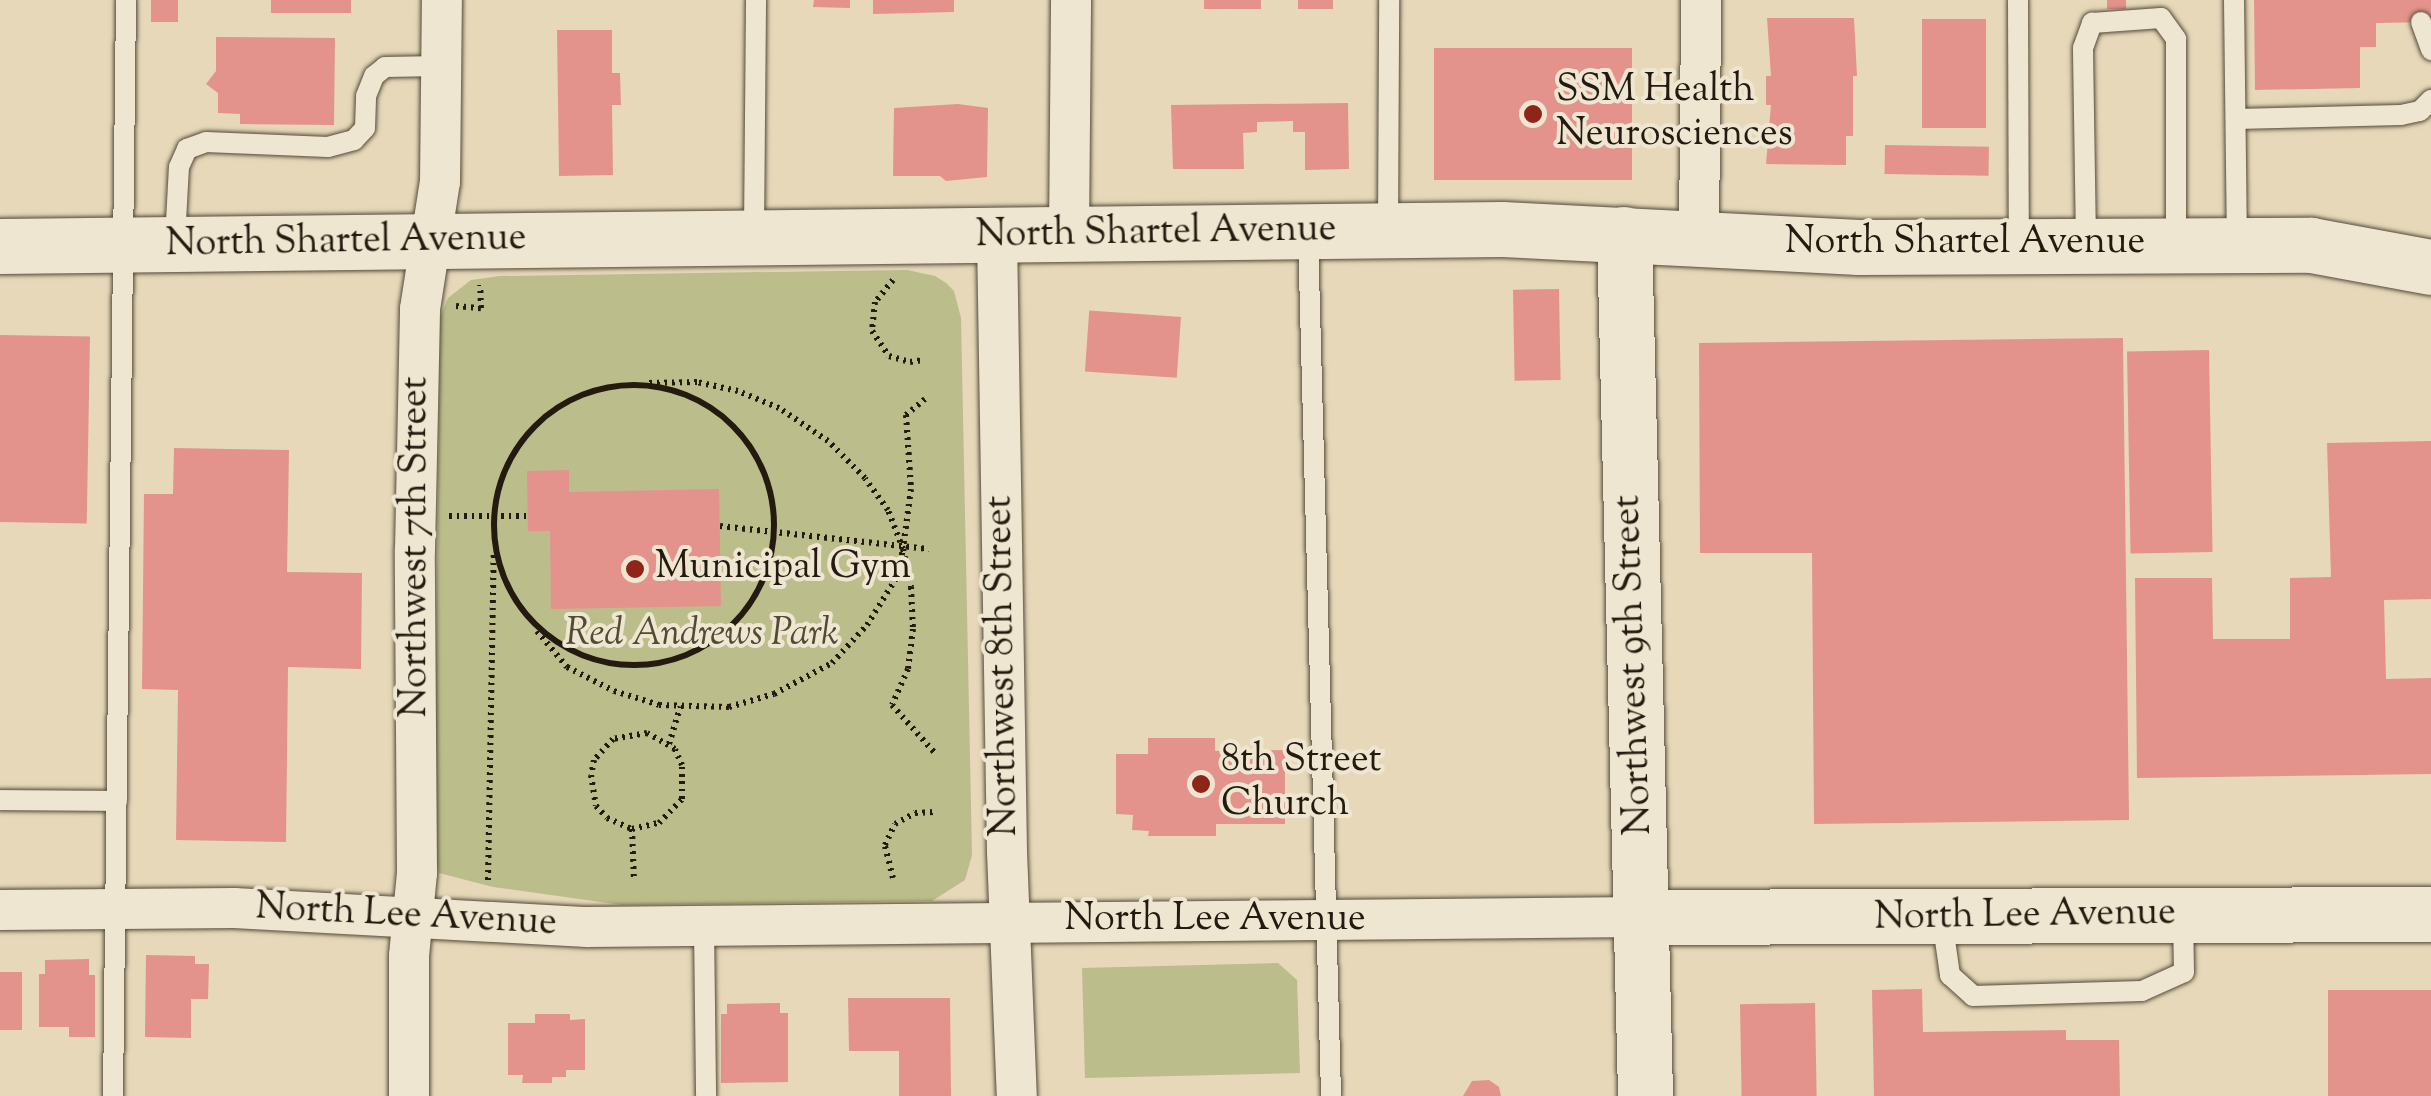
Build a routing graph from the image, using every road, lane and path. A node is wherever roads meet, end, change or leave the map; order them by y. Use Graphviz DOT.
graph roads {
  1 [pos="126,0"];
  2 [pos="442,0"];
  3 [pos="756,0"];
  4 [pos="1072,0"];
  5 [pos="1389,0"];
  6 [pos="1701,0"];
  7 [pos="2018,0"];
  8 [pos="2234,0"];
  9 [pos="2421,22"];
  10 [pos="2431,50"];
  11 [pos="441,66"];
  12 [pos="2431,100"];
  13 [pos="2236,119"];
  14 [pos="2431,225"];
  15 [pos="1388,231"];
  16 [pos="1308,232"];
  17 [pos="1624,234"];
  18 [pos="1069,235"];
  19 [pos="998,236"];
  20 [pos="754,238"];
  21 [pos="1699,240"];
  22 [pos="430,242"];
  23 [pos="2019,244"];
  24 [pos="2086,244"];
  25 [pos="2176,244"];
  26 [pos="2237,244"];
  27 [pos="149,245"];
  28 [pos="2311,245"];
  29 [pos="0,246"];
  30 [pos="2431,267"];
  31 [pos="894,280"];
  32 [pos="923,360"];
  33 [pos="641,384"];
  34 [pos="926,400"];
  35 [pos="442,516"];
  36 [pos="494,516"];
  37 [pos="528,516"];
  38 [pos="720,526"];
  39 [pos="776,530"];
  40 [pos="494,534"];
  41 [pos="929,549"];
  42 [pos="903,550"];
  43 [pos="532,623"];
  44 [pos="680,707"];
  45 [pos="669,744"];
  46 [pos="934,752"];
  47 [pos="0,800"];
  48 [pos="116,801"];
  49 [pos="934,812"];
  50 [pos="632,829"];
  51 [pos="893,878"];
  52 [pos="488,880"];
  53 [pos="634,881"];
  54 [pos="115,908"];
  55 [pos="0,910"];
  56 [pos="2431,914"];
  57 [pos="2183,916"];
  58 [pos="413,917"];
  59 [pos="1642,918"];
  60 [pos="1942,918"];
  61 [pos="1328,920"];
  62 [pos="1011,922"];
  63 [pos="704,926"];
  64 [pos="113,1096"];
  65 [pos="409,1096"];
  66 [pos="706,1096"];
  67 [pos="1017,1096"];
  68 [pos="1331,1096"];
  69 [pos="1645,1096"];
  1 -- 27 [label="lane"];
  2 -- 11 [label="street, Northwest 7th Street"];
  3 -- 20 [label="lane"];
  4 -- 18 [label="street"];
  5 -- 15 [label="lane"];
  6 -- 21 [label="street"];
  7 -- 23 [label="lane"];
  8 -- 13 [label="lane"];
  9 -- 10 [label="lane"];
  11 -- 22 [label="street, Northwest 7th Street"];
  11 -- 27 [label="lane"];
  12 -- 13 [label="lane"];
  13 -- 26 [label="lane"];
  14 -- 28 [label="street, North Shartel Avenue"];
  15 -- 16 [label="street, North Shartel Avenue"];
  15 -- 17 [label="street, North Shartel Avenue"];
  16 -- 18 [label="street, North Shartel Avenue"];
  16 -- 61 [label="lane"];
  17 -- 21 [label="street, North Shartel Avenue"];
  17 -- 59 [label="street, Northwest 9th Street"];
  18 -- 19 [label="street, North Shartel Avenue"];
  19 -- 20 [label="street, North Shartel Avenue"];
  19 -- 62 [label="street, Northwest 8th Street"];
  20 -- 22 [label="street, North Shartel Avenue"];
  21 -- 23 [label="street, North Shartel Avenue"];
  22 -- 27 [label="street, North Shartel Avenue"];
  22 -- 58 [label="street, Northwest 7th Street"];
  23 -- 24 [label="street, North Shartel Avenue"];
  24 -- 25 [label="street, North Shartel Avenue"];
  24 -- 25 [label="lane"];
  25 -- 26 [label="street, North Shartel Avenue"];
  26 -- 28 [label="street, North Shartel Avenue"];
  27 -- 29 [label="street, North Shartel Avenue"];
  27 -- 48 [label="lane"];
  28 -- 30 [label="street, North Shartel Avenue"];
  31 -- 32 [label="path"];
  33 -- 36 [label="path"];
  33 -- 39 [label="path"];
  33 -- 42 [label="path"];
  34 -- 42 [label="path"];
  35 -- 36 [label="path"];
  36 -- 37 [label="path"];
  36 -- 40 [label="path"];
  38 -- 39 [label="path"];
  39 -- 42 [label="path"];
  39 -- 43 [label="path"];
  40 -- 43 [label="path"];
  40 -- 52 [label="path"];
  41 -- 42 [label="path"];
  42 -- 44 [label="path"];
  42 -- 46 [label="path"];
  43 -- 44 [label="path"];
  44 -- 45 [label="path"];
  45 -- 50 [label="path"];
  45 -- 50 [label="path"];
  47 -- 48 [label="lane"];
  48 -- 54 [label="lane"];
  49 -- 51 [label="path"];
  50 -- 53 [label="path"];
  54 -- 55 [label="street, North Lee Avenue"];
  54 -- 58 [label="street, North Lee Avenue"];
  54 -- 64 [label="lane"];
  56 -- 57 [label="street, North Lee Avenue"];
  57 -- 60 [label="street, North Lee Avenue"];
  57 -- 60 [label="lane"];
  58 -- 63 [label="street, North Lee Avenue"];
  58 -- 65 [label="street, Northwest 7th Street"];
  59 -- 60 [label="street, North Lee Avenue"];
  59 -- 61 [label="street, North Lee Avenue"];
  59 -- 69 [label="street, Northwest 9th Street"];
  61 -- 62 [label="street, North Lee Avenue"];
  61 -- 68 [label="lane"];
  62 -- 63 [label="street, North Lee Avenue"];
  62 -- 67 [label="street, Northwest 8th Street"];
  63 -- 66 [label="lane"];
}
